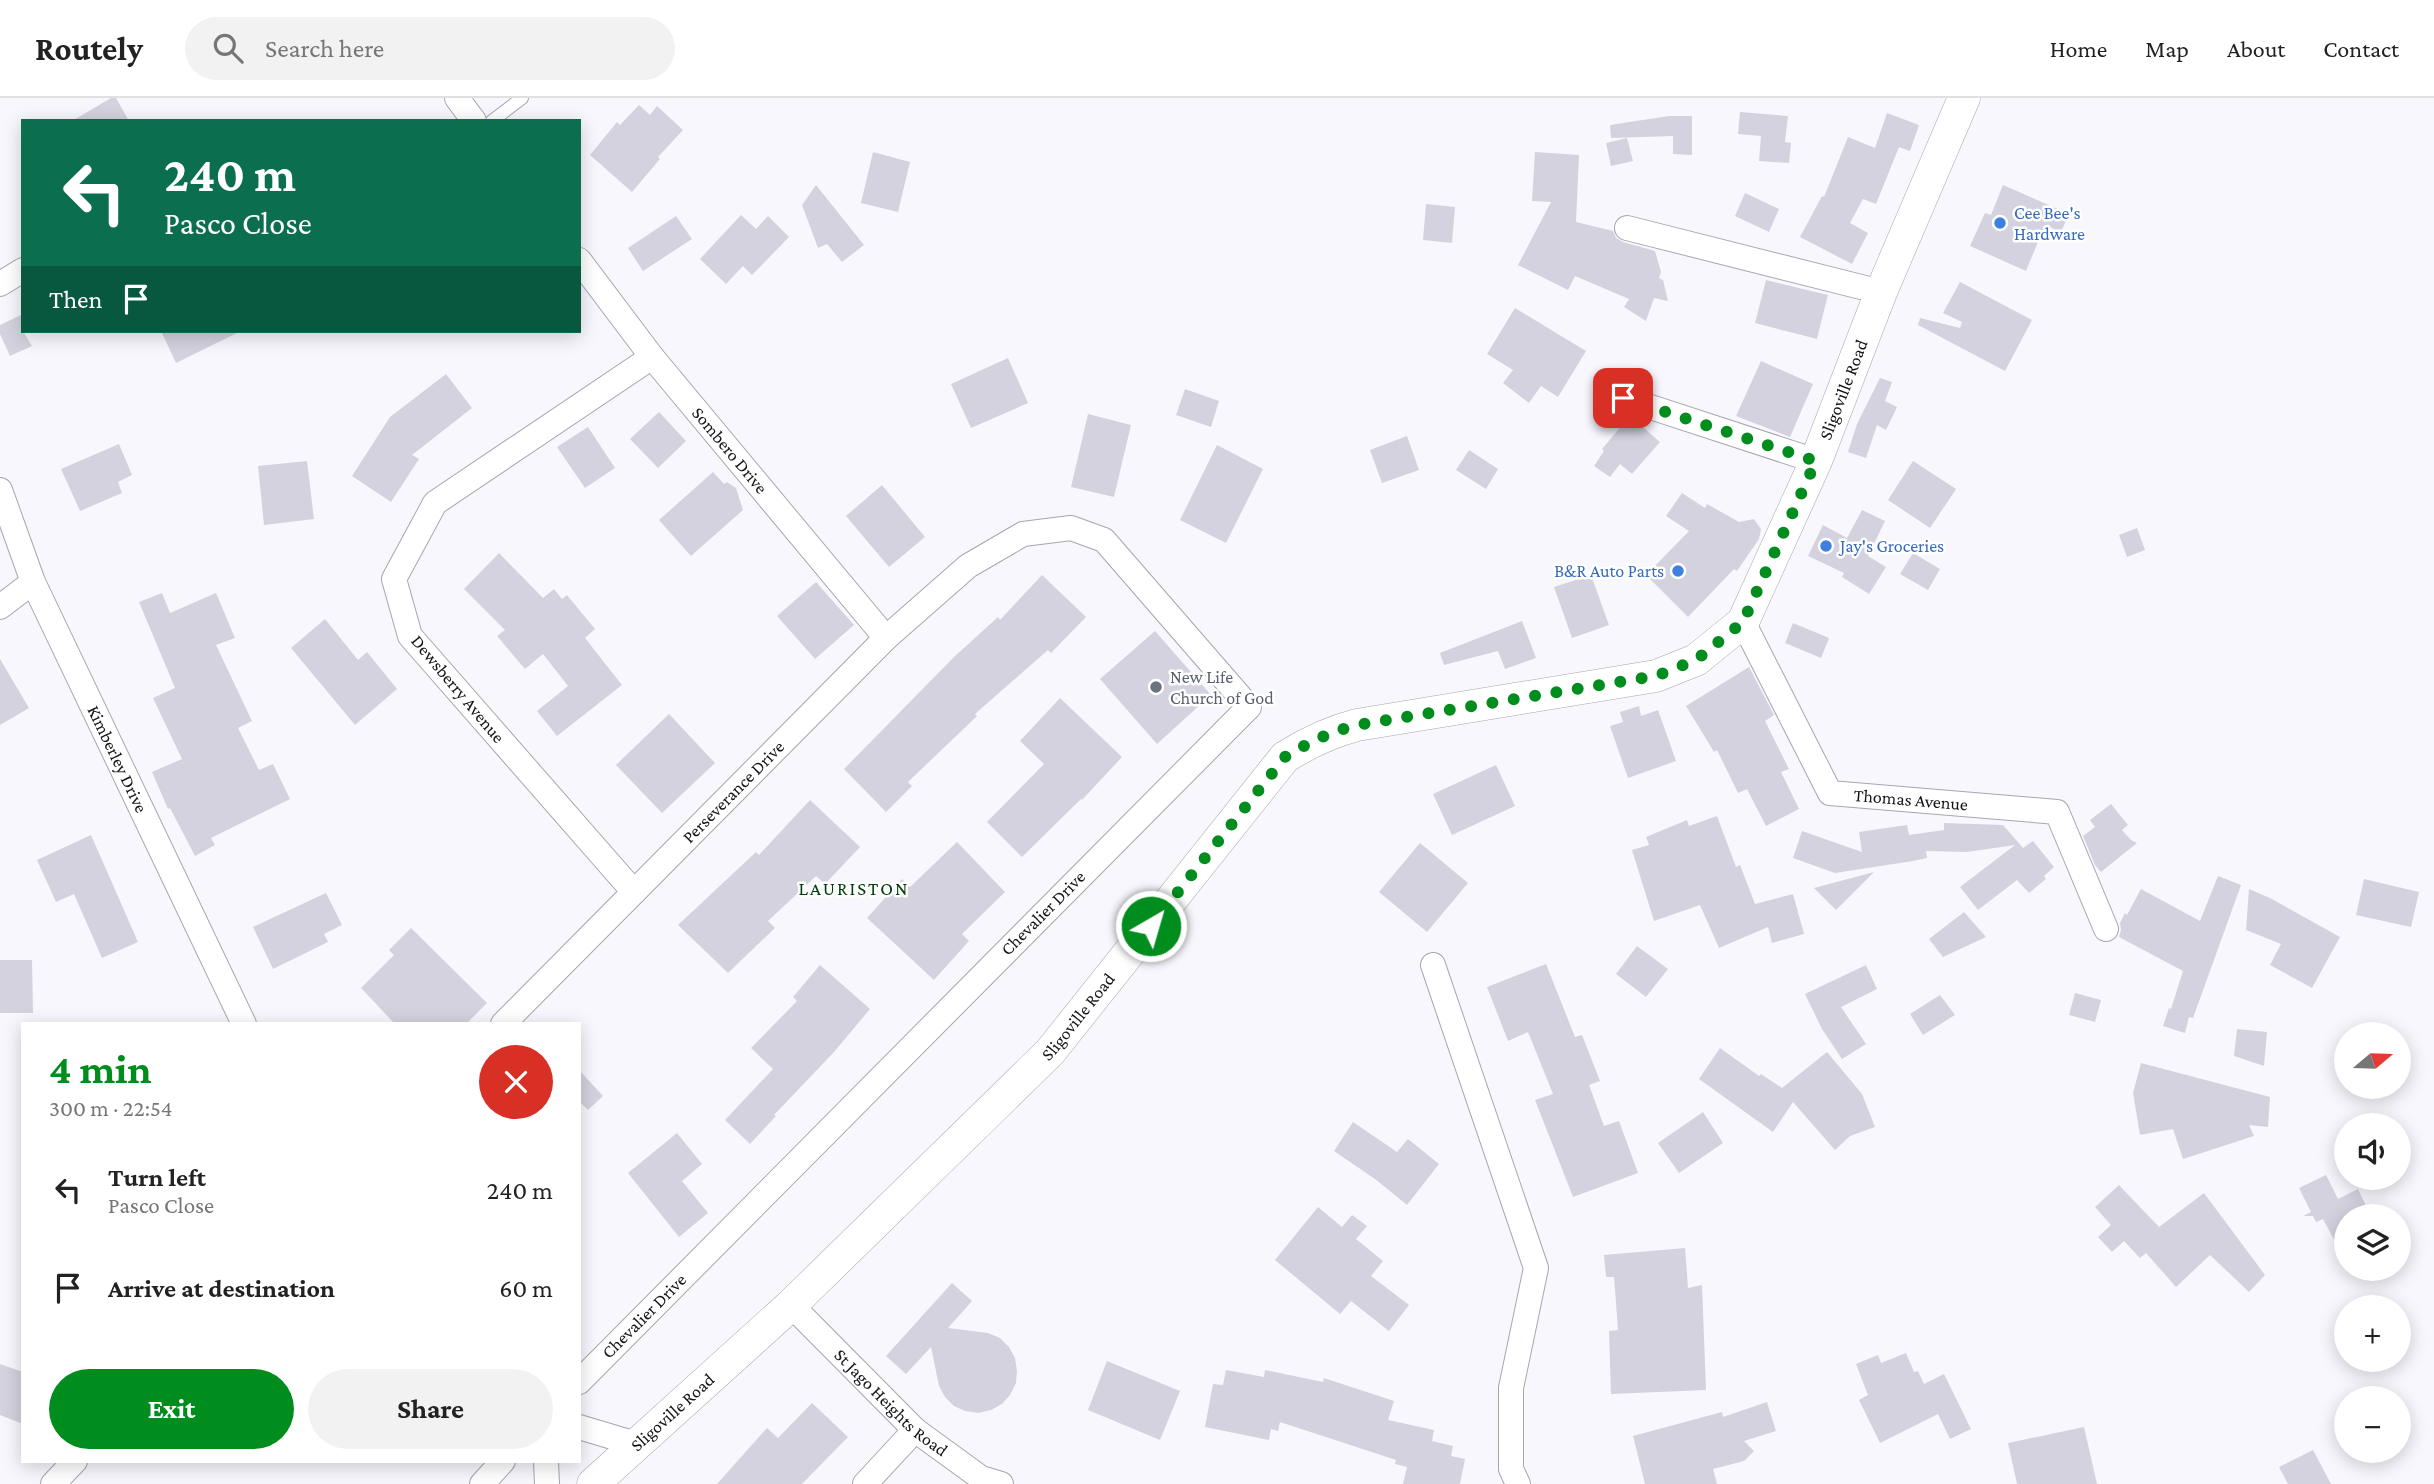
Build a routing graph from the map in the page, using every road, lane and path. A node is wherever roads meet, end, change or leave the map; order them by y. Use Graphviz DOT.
graph roads {
  1 [pos="457,98"];
  2 [pos="522,98"];
  3 [pos="1964,98"];
  4 [pos="473,119"];
  5 [pos="495,119"];
  6 [pos="1627,228"];
  7 [pos="581,263"];
  8 [pos="21,271"];
  9 [pos="0,284"];
  10 [pos="1881,292"];
  11 [pos="652,357"];
  12 [pos="1623,398"];
  13 [pos="1816,461"];
  14 [pos="0,490"];
  15 [pos="968,566"];
  16 [pos="33,582"];
  17 [pos="0,607"];
  18 [pos="1743,622"];
  19 [pos="886,638"];
  20 [pos="634,892"];
  21 [pos="2106,929"];
  22 [pos="1433,965"];
  23 [pos="243,1022"];
  24 [pos="505,1022"];
  25 [pos="791,1305"];
  26 [pos="581,1380"];
  27 [pos="581,1428"];
  28 [pos="915,1430"];
  29 [pos="636,1444"];
  30 [pos="73,1463"];
  31 [pos="501,1463"];
  32 [pos="546,1463"];
  33 [pos="53,1484"];
  34 [pos="482,1484"];
  35 [pos="547,1484"];
  36 [pos="593,1484"];
  37 [pos="864,1484"];
  38 [pos="1001,1484"];
  39 [pos="1518,1484"];
  1 -- 4 [label="street"];
  2 -- 5 [label="lane"];
  3 -- 10 [label="street, Sligoville Road"];
  6 -- 10 [label="street"];
  7 -- 11 [label="street, Sombero Drive"];
  8 -- 9 [label="street"];
  10 -- 13 [label="street, Sligoville Road"];
  11 -- 19 [label="street, Sombero Drive"];
  11 -- 20 [label="street, Dewsberry Avenue"];
  12 -- 13 [label="street"];
  13 -- 18 [label="street, Sligoville Road"];
  14 -- 16 [label="street, Kimberley Drive"];
  15 -- 19 [label="street, Perseverance Drive"];
  15 -- 26 [label="street, Chevalier Drive"];
  16 -- 17 [label="street"];
  16 -- 23 [label="street, Kimberley Drive"];
  18 -- 21 [label="street, Thomas Avenue"];
  18 -- 25 [label="street, Sligoville Road"];
  19 -- 20 [label="street, Perseverance Drive"];
  20 -- 24 [label="street, Perseverance Drive"];
  22 -- 39 [label="street"];
  25 -- 28 [label="street, St Jago Heights Road"];
  25 -- 29 [label="street, Sligoville Road"];
  27 -- 29 [label="street"];
  28 -- 37 [label="street"];
  28 -- 38 [label="street, St Jago Heights Road"];
  29 -- 36 [label="street, Sligoville Road"];
  30 -- 33 [label="street"];
  31 -- 34 [label="street"];
  32 -- 35 [label="street"];
}
